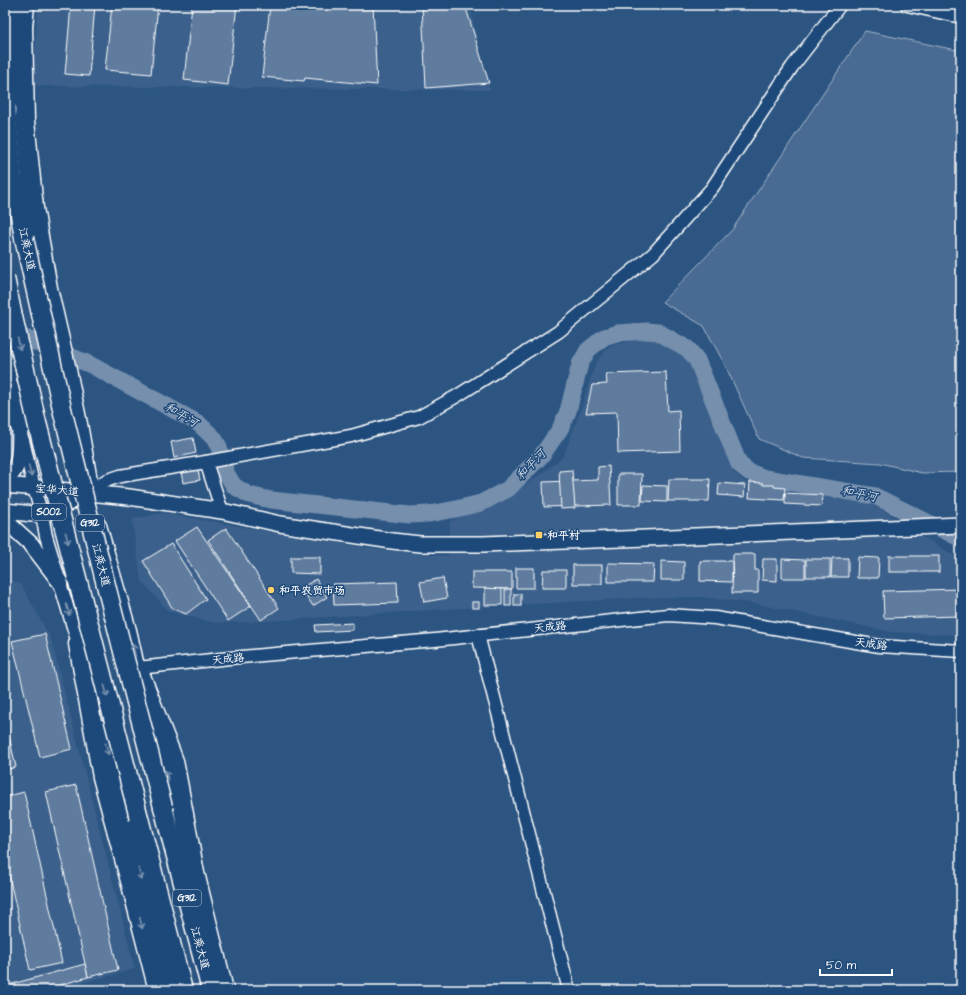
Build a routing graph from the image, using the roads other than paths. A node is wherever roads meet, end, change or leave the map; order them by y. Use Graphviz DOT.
graph roads {
  1 [pos="14,5"];
  2 [pos="25,5"];
  3 [pos="840,5"];
  4 [pos="907,5"];
  5 [pos="961,17"];
  6 [pos="5,87"];
  7 [pos="5,278"];
  8 [pos="5,351"];
  9 [pos="63,369"];
  10 [pos="5,373"];
  11 [pos="5,395"];
  12 [pos="20,427"];
  13 [pos="210,461"];
  14 [pos="5,478"];
  15 [pos="5,485"];
  16 [pos="34,488"];
  17 [pos="90,493"];
  18 [pos="5,511"];
  19 [pos="222,511"];
  20 [pos="42,515"];
  21 [pos="5,522"];
  22 [pos="961,525"];
  23 [pos="60,582"];
  24 [pos="478,635"];
  25 [pos="78,644"];
  26 [pos="961,650"];
  27 [pos="138,668"];
  28 [pos="158,990"];
  29 [pos="172,990"];
  30 [pos="183,990"];
  31 [pos="211,990"];
  32 [pos="221,990"];
  33 [pos="224,990"];
  34 [pos="569,990"];
  1 -- 9 [label="street"];
  2 -- 9 [label="highway"];
  3 -- 13 [label="street"];
  4 -- 5 [label="street"];
  6 -- 31 [label="highway, 江乘大道 / G312, bridge"];
  7 -- 30 [label="highway, G312, one-way, bridge"];
  8 -- 12 [label="street"];
  9 -- 17 [label="highway"];
  10 -- 12 [label="highway"];
  11 -- 12 [label="street"];
  12 -- 14 [label="main road"];
  12 -- 16 [label="street, one-way"];
  13 -- 17 [label="street"];
  13 -- 19 [label="street"];
  15 -- 16 [label="main road, 宝华大道"];
  16 -- 17 [label="main road, 宝华大道"];
  16 -- 20 [label="street"];
  17 -- 19 [label="main road"];
  17 -- 20 [label="main road, 宝华大道 / S002"];
  27 -- 17 [label="street, one-way"];
  18 -- 20 [label="main road, S002"];
  19 -- 22 [label="main road"];
  20 -- 23 [label="street"];
  21 -- 23 [label="main road"];
  23 -- 25 [label="street, one-way"];
  24 -- 26 [label="street, 天成路"];
  24 -- 27 [label="street, 天成路"];
  24 -- 34 [label="street"];
  25 -- 28 [label="highway, one-way"];
  25 -- 29 [label="street, one-way"];
  32 -- 27 [label="street, one-way"];
  27 -- 33 [label="highway"];
}
